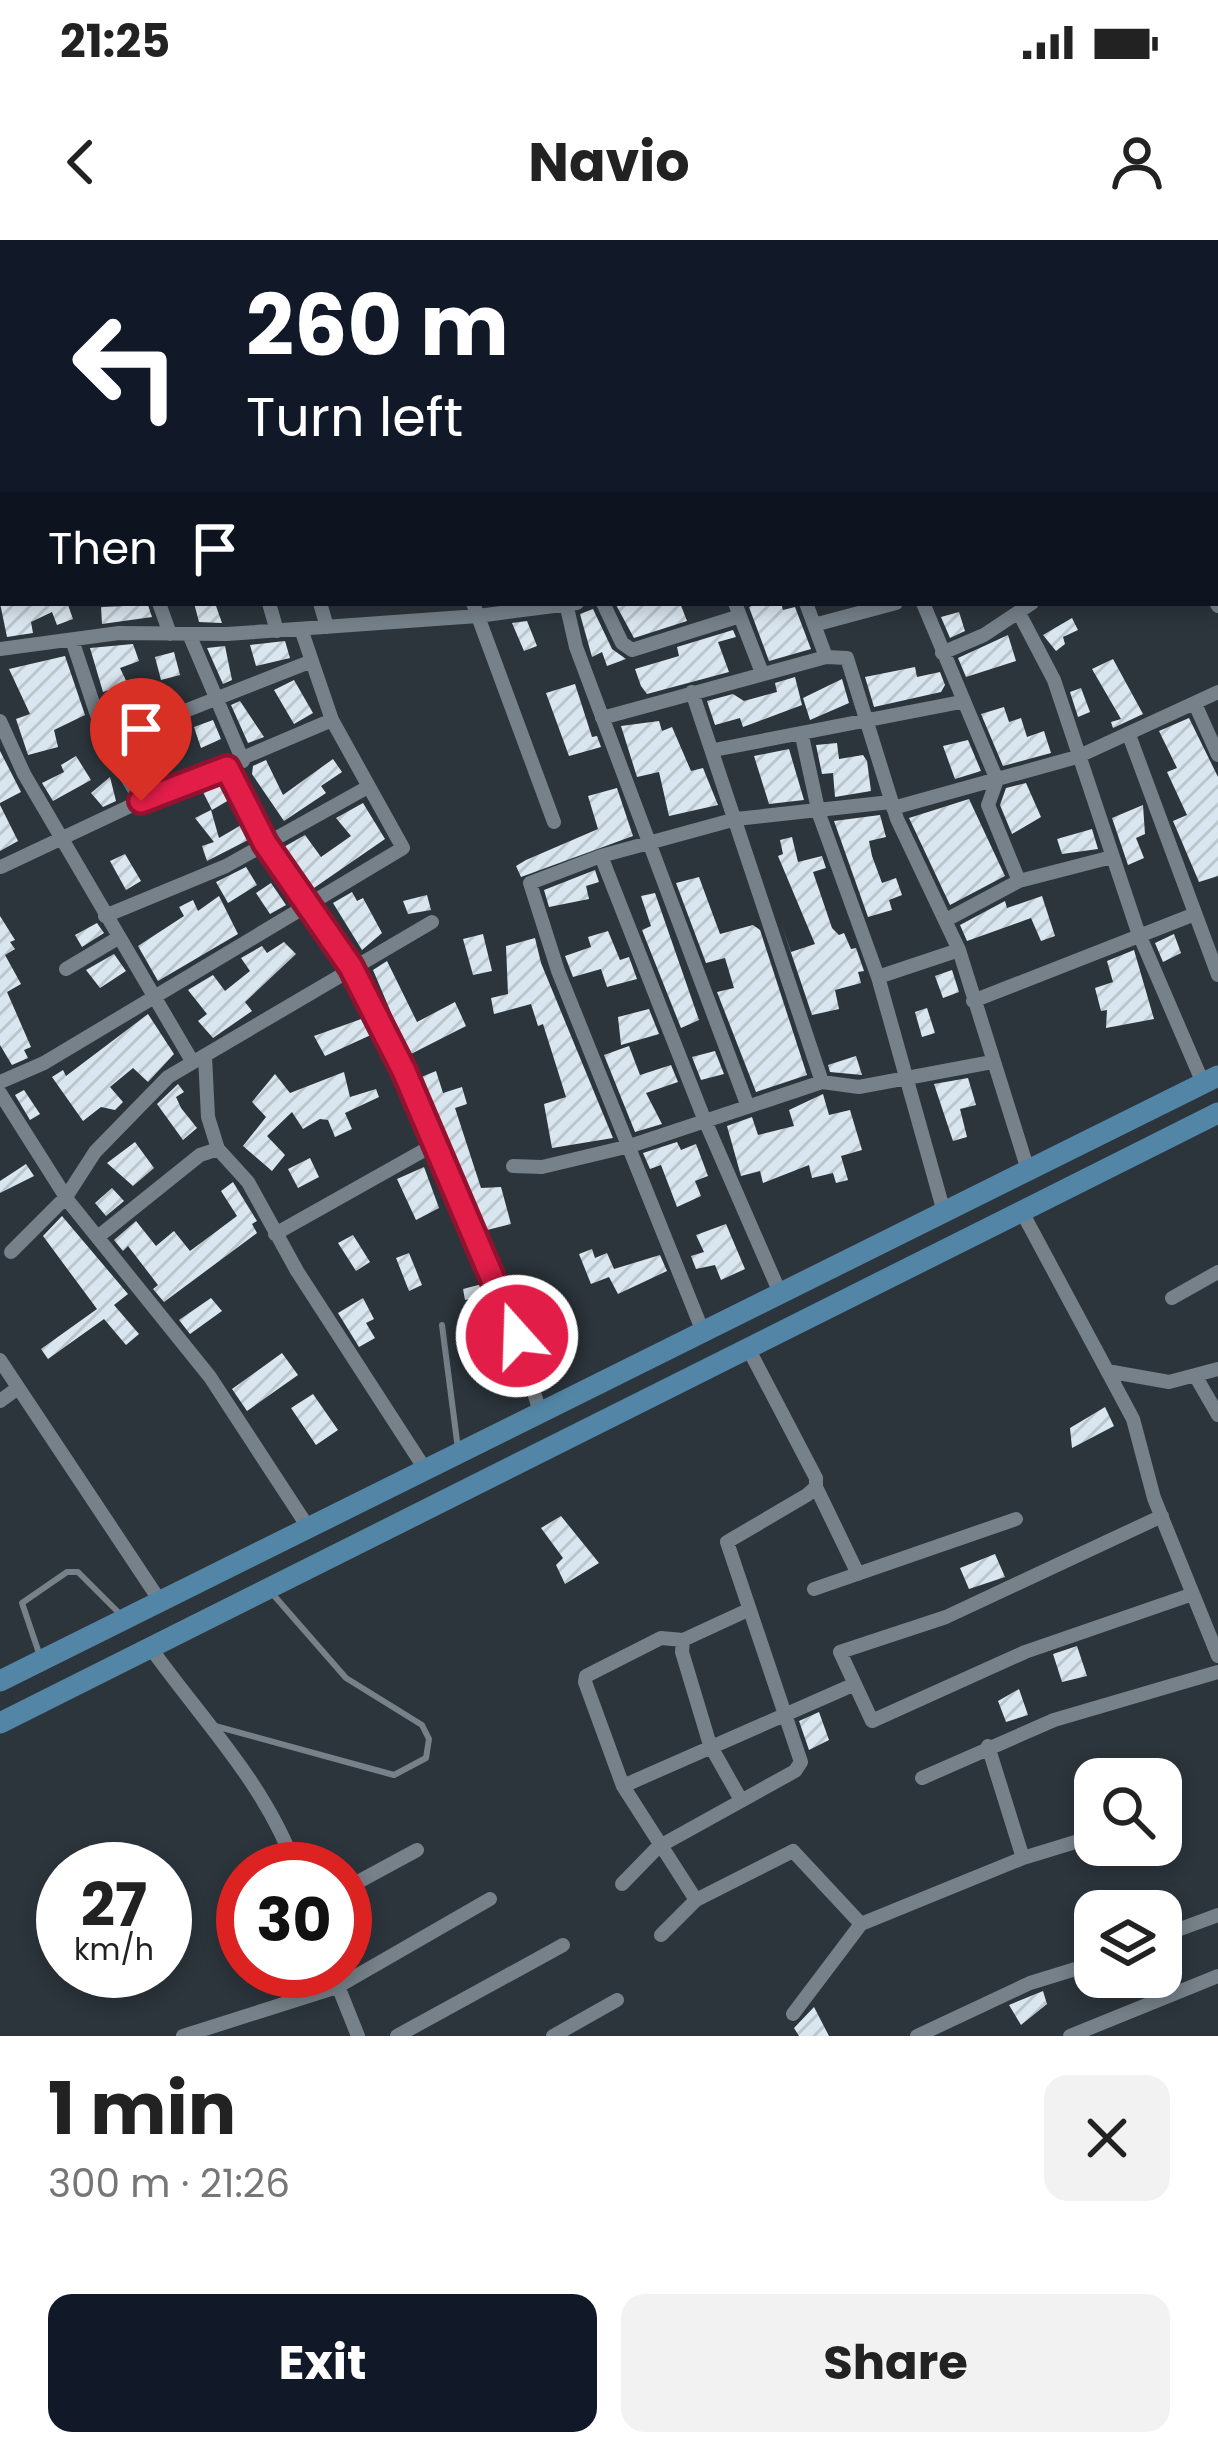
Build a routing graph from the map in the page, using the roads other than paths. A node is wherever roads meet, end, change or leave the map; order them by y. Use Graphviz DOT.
graph roads {
  1 [pos="160,606"];
  2 [pos="269,606"];
  3 [pos="321,606"];
  4 [pos="386,606"];
  5 [pos="538,606"];
  6 [pos="571,606"];
  7 [pos="604,606"];
  8 [pos="807,606"];
  9 [pos="885,606"];
  10 [pos="924,606"];
  11 [pos="1026,608"];
  12 [pos="738,609"];
  13 [pos="475,610"];
  14 [pos="390,623"];
  15 [pos="814,625"];
  16 [pos="328,627"];
  17 [pos="301,629"];
  18 [pos="277,631"];
  19 [pos="170,634"];
  20 [pos="189,634"];
  21 [pos="72,640"];
  22 [pos="0,650"];
  23 [pos="941,653"];
  24 [pos="826,657"];
  25 [pos="312,661"];
  26 [pos="762,673"];
  27 [pos="692,692"];
  28 [pos="1218,692"];
  29 [pos="213,696"];
  30 [pos="961,702"];
  31 [pos="1196,704"];
  32 [pos="602,718"];
  33 [pos="332,720"];
  34 [pos="0,721"];
  35 [pos="866,723"];
  36 [pos="1129,735"];
  37 [pos="802,736"];
  38 [pos="106,742"];
  39 [pos="714,750"];
  40 [pos="7,755"];
  41 [pos="1218,755"];
  42 [pos="1077,757"];
  43 [pos="243,761"];
  44 [pos="227,768"];
  45 [pos="997,781"];
  46 [pos="368,787"];
  47 [pos="141,801"];
  48 [pos="892,805"];
  49 [pos="819,814"];
  50 [pos="736,819"];
  51 [pos="554,822"];
  52 [pos="60,836"];
  53 [pos="648,842"];
  54 [pos="265,843"];
  55 [pos="601,856"];
  56 [pos="1112,856"];
  57 [pos="1,867"];
  58 [pos="1019,881"];
  59 [pos="309,906"];
  60 [pos="1195,914"];
  61 [pos="105,916"];
  62 [pos="946,920"];
  63 [pos="432,922"];
  64 [pos="1138,932"];
  65 [pos="118,938"];
  66 [pos="959,950"];
  67 [pos="351,967"];
  68 [pos="65,969"];
  69 [pos="1218,974"];
  70 [pos="878,977"];
  71 [pos="152,999"];
  72 [pos="973,1001"];
  73 [pos="199,1059"];
  74 [pos="992,1062"];
  75 [pos="905,1075"];
  76 [pos="1211,1080"];
  77 [pos="0,1082"];
  78 [pos="822,1082"];
  79 [pos="0,1093"];
  80 [pos="747,1104"];
  81 [pos="1218,1114"];
  82 [pos="704,1119"];
  83 [pos="436,1143"];
  84 [pos="630,1146"];
  85 [pos="218,1149"];
  86 [pos="513,1166"];
  87 [pos="1028,1171"];
  88 [pos="66,1197"];
  89 [pos="944,1212"];
  90 [pos="1022,1212"];
  91 [pos="275,1234"];
  92 [pos="99,1236"];
  93 [pos="11,1252"];
  94 [pos="1218,1272"];
  95 [pos="780,1293"];
  96 [pos="1172,1298"];
  97 [pos="442,1325"];
  98 [pos="703,1331"];
  99 [pos="748,1348"];
  100 [pos="0,1360"];
  101 [pos="1218,1369"];
  102 [pos="1107,1371"];
  103 [pos="1196,1377"];
  104 [pos="18,1388"];
  105 [pos="0,1401"];
  106 [pos="540,1412"];
  107 [pos="1218,1415"];
  108 [pos="459,1453"];
  109 [pos="425,1469"];
  110 [pos="816,1487"];
  111 [pos="1162,1516"];
  112 [pos="1016,1519"];
  113 [pos="308,1527"];
  114 [pos="858,1574"];
  115 [pos="268,1589"];
  116 [pos="814,1589"];
  117 [pos="1193,1594"];
  118 [pos="160,1601"];
  119 [pos="748,1610"];
  120 [pos="124,1618"];
  121 [pos="682,1640"];
  122 [pos="150,1648"];
  123 [pos="1218,1656"];
  124 [pos="41,1660"];
  125 [pos="1218,1672"];
  126 [pos="0,1682"];
  127 [pos="855,1684"];
  128 [pos="784,1712"];
  129 [pos="0,1723"];
  130 [pos="203,1723"];
  131 [pos="710,1744"];
  132 [pos="988,1746"];
  133 [pos="922,1778"];
  134 [pos="623,1786"];
  135 [pos="741,1800"];
  136 [pos="283,1842"];
  137 [pos="1074,1842"];
  138 [pos="658,1847"];
  139 [pos="417,1850"];
  140 [pos="1023,1858"];
  141 [pos="372,1874"];
  142 [pos="622,1883"];
  143 [pos="490,1899"];
  144 [pos="695,1900"];
  145 [pos="1218,1916"];
  146 [pos="861,1924"];
  147 [pos="1182,1929"];
  148 [pos="661,1935"];
  149 [pos="563,1945"];
  150 [pos="372,1960"];
  151 [pos="1074,1969"];
  152 [pos="1218,1976"];
  153 [pos="284,1998"];
  154 [pos="343,1998"];
  155 [pos="616,2000"];
  156 [pos="793,2014"];
  157 [pos="183,2036"];
  158 [pos="358,2036"];
  159 [pos="397,2036"];
  160 [pos="553,2036"];
  161 [pos="917,2036"];
  162 [pos="1070,2036"];
  1 -- 19 [label="street"];
  2 -- 18 [label="street"];
  3 -- 16 [label="street"];
  4 -- 14 [label="street"];
  5 -- 13 [label="street"];
  6 -- 32 [label="street"];
  7 -- 12 [label="street"];
  8 -- 15 [label="street"];
  9 -- 15 [label="street"];
  10 -- 23 [label="street"];
  11 -- 23 [label="street"];
  11 -- 42 [label="street"];
  12 -- 26 [label="street"];
  13 -- 14 [label="street"];
  13 -- 51 [label="street"];
  14 -- 16 [label="street"];
  15 -- 24 [label="street"];
  16 -- 17 [label="street"];
  17 -- 18 [label="street"];
  17 -- 25 [label="street"];
  18 -- 20 [label="street"];
  19 -- 20 [label="street"];
  19 -- 21 [label="street"];
  20 -- 29 [label="street"];
  21 -- 22 [label="street"];
  21 -- 38 [label="street"];
  23 -- 30 [label="street"];
  24 -- 26 [label="street"];
  24 -- 35 [label="street"];
  25 -- 29 [label="street"];
  25 -- 33 [label="street"];
  26 -- 27 [label="street"];
  27 -- 32 [label="street"];
  27 -- 39 [label="street"];
  28 -- 31 [label="street"];
  29 -- 38 [label="street"];
  29 -- 43 [label="street"];
  30 -- 35 [label="street"];
  30 -- 45 [label="street"];
  31 -- 36 [label="street"];
  31 -- 41 [label="street"];
  32 -- 53 [label="street"];
  33 -- 43 [label="street"];
  33 -- 46 [label="street"];
  34 -- 40 [label="street"];
  35 -- 37 [label="street"];
  35 -- 48 [label="street"];
  36 -- 42 [label="street"];
  36 -- 60 [label="street"];
  37 -- 39 [label="street"];
  37 -- 49 [label="street"];
  38 -- 47 [label="street"];
  39 -- 50 [label="street"];
  40 -- 52 [label="street"];
  42 -- 45 [label="street"];
  42 -- 56 [label="street"];
  43 -- 44 [label="street"];
  44 -- 47 [label="street"];
  44 -- 54 [label="street"];
  45 -- 48 [label="street"];
  45 -- 58 [label="street"];
  46 -- 54 [label="street"];
  46 -- 59 [label="street"];
  47 -- 52 [label="street"];
  48 -- 49 [label="street"];
  48 -- 62 [label="street"];
  49 -- 50 [label="street"];
  49 -- 70 [label="street"];
  50 -- 53 [label="street"];
  50 -- 78 [label="street"];
  52 -- 57 [label="street"];
  52 -- 61 [label="street"];
  53 -- 55 [label="street"];
  53 -- 80 [label="street"];
  54 -- 59 [label="street"];
  54 -- 61 [label="street"];
  55 -- 82 [label="street"];
  55 -- 84 [label="street"];
  56 -- 58 [label="street"];
  56 -- 64 [label="street"];
  58 -- 62 [label="street"];
  59 -- 67 [label="street"];
  59 -- 71 [label="street"];
  60 -- 64 [label="street"];
  60 -- 69 [label="street"];
  61 -- 65 [label="street"];
  62 -- 66 [label="street"];
  63 -- 67 [label="street"];
  64 -- 72 [label="street"];
  64 -- 76 [label="street"];
  65 -- 68 [label="street"];
  65 -- 71 [label="street"];
  66 -- 70 [label="street"];
  66 -- 72 [label="street"];
  67 -- 73 [label="street"];
  67 -- 83 [label="street"];
  70 -- 75 [label="street"];
  71 -- 73 [label="street"];
  71 -- 77 [label="street"];
  72 -- 74 [label="street"];
  73 -- 85 [label="street"];
  73 -- 88 [label="street"];
  74 -- 75 [label="street"];
  74 -- 87 [label="street"];
  75 -- 78 [label="street"];
  75 -- 89 [label="street"];
  76 -- 87 [label="main road"];
  78 -- 80 [label="street"];
  79 -- 88 [label="street"];
  80 -- 82 [label="street"];
  81 -- 90 [label="main road"];
  82 -- 84 [label="street"];
  82 -- 95 [label="street"];
  83 -- 91 [label="street"];
  83 -- 106 [label="street"];
  84 -- 86 [label="street"];
  84 -- 98 [label="street"];
  85 -- 91 [label="street"];
  85 -- 92 [label="street"];
  87 -- 89 [label="main road"];
  88 -- 92 [label="street"];
  88 -- 93 [label="street"];
  89 -- 95 [label="main road"];
  90 -- 99 [label="main road"];
  90 -- 102 [label="street"];
  91 -- 109 [label="street"];
  92 -- 113 [label="street"];
  94 -- 96 [label="street"];
  95 -- 98 [label="main road"];
  97 -- 108 [label="lane"];
  98 -- 106 [label="main road"];
  99 -- 110 [label="street"];
  99 -- 115 [label="main road"];
  100 -- 104 [label="street"];
  101 -- 103 [label="street"];
  102 -- 103 [label="street"];
  102 -- 111 [label="street"];
  103 -- 107 [label="street"];
  104 -- 105 [label="street"];
  104 -- 118 [label="street"];
  106 -- 108 [label="main road"];
  108 -- 109 [label="main road"];
  109 -- 113 [label="main road"];
  110 -- 114 [label="street"];
  110 -- 119 [label="street"];
  111 -- 117 [label="street"];
  111 -- 127 [label="street"];
  112 -- 114 [label="street"];
  113 -- 118 [label="main road"];
  114 -- 116 [label="street"];
  115 -- 122 [label="main road"];
  115 -- 130 [label="lane"];
  117 -- 123 [label="street"];
  117 -- 127 [label="street"];
  118 -- 120 [label="main road"];
  119 -- 121 [label="street"];
  119 -- 128 [label="street"];
  120 -- 124 [label="main road"];
  120 -- 124 [label="lane"];
  121 -- 131 [label="street"];
  121 -- 134 [label="street"];
  122 -- 129 [label="main road"];
  122 -- 130 [label="street"];
  124 -- 126 [label="main road"];
  125 -- 132 [label="street"];
  127 -- 128 [label="street"];
  128 -- 131 [label="street"];
  128 -- 135 [label="street"];
  130 -- 136 [label="street"];
  131 -- 134 [label="street"];
  131 -- 135 [label="street"];
  132 -- 133 [label="street"];
  132 -- 140 [label="street"];
  134 -- 138 [label="street"];
  135 -- 138 [label="street"];
  137 -- 140 [label="street"];
  138 -- 142 [label="street"];
  138 -- 144 [label="street"];
  139 -- 141 [label="street"];
  140 -- 146 [label="street"];
  143 -- 150 [label="street"];
  144 -- 146 [label="street"];
  144 -- 148 [label="street"];
  145 -- 147 [label="street"];
  146 -- 156 [label="street"];
  149 -- 159 [label="street"];
  151 -- 161 [label="street"];
  152 -- 162 [label="street"];
  153 -- 157 [label="street"];
  154 -- 158 [label="street"];
  155 -- 160 [label="street"];
}
